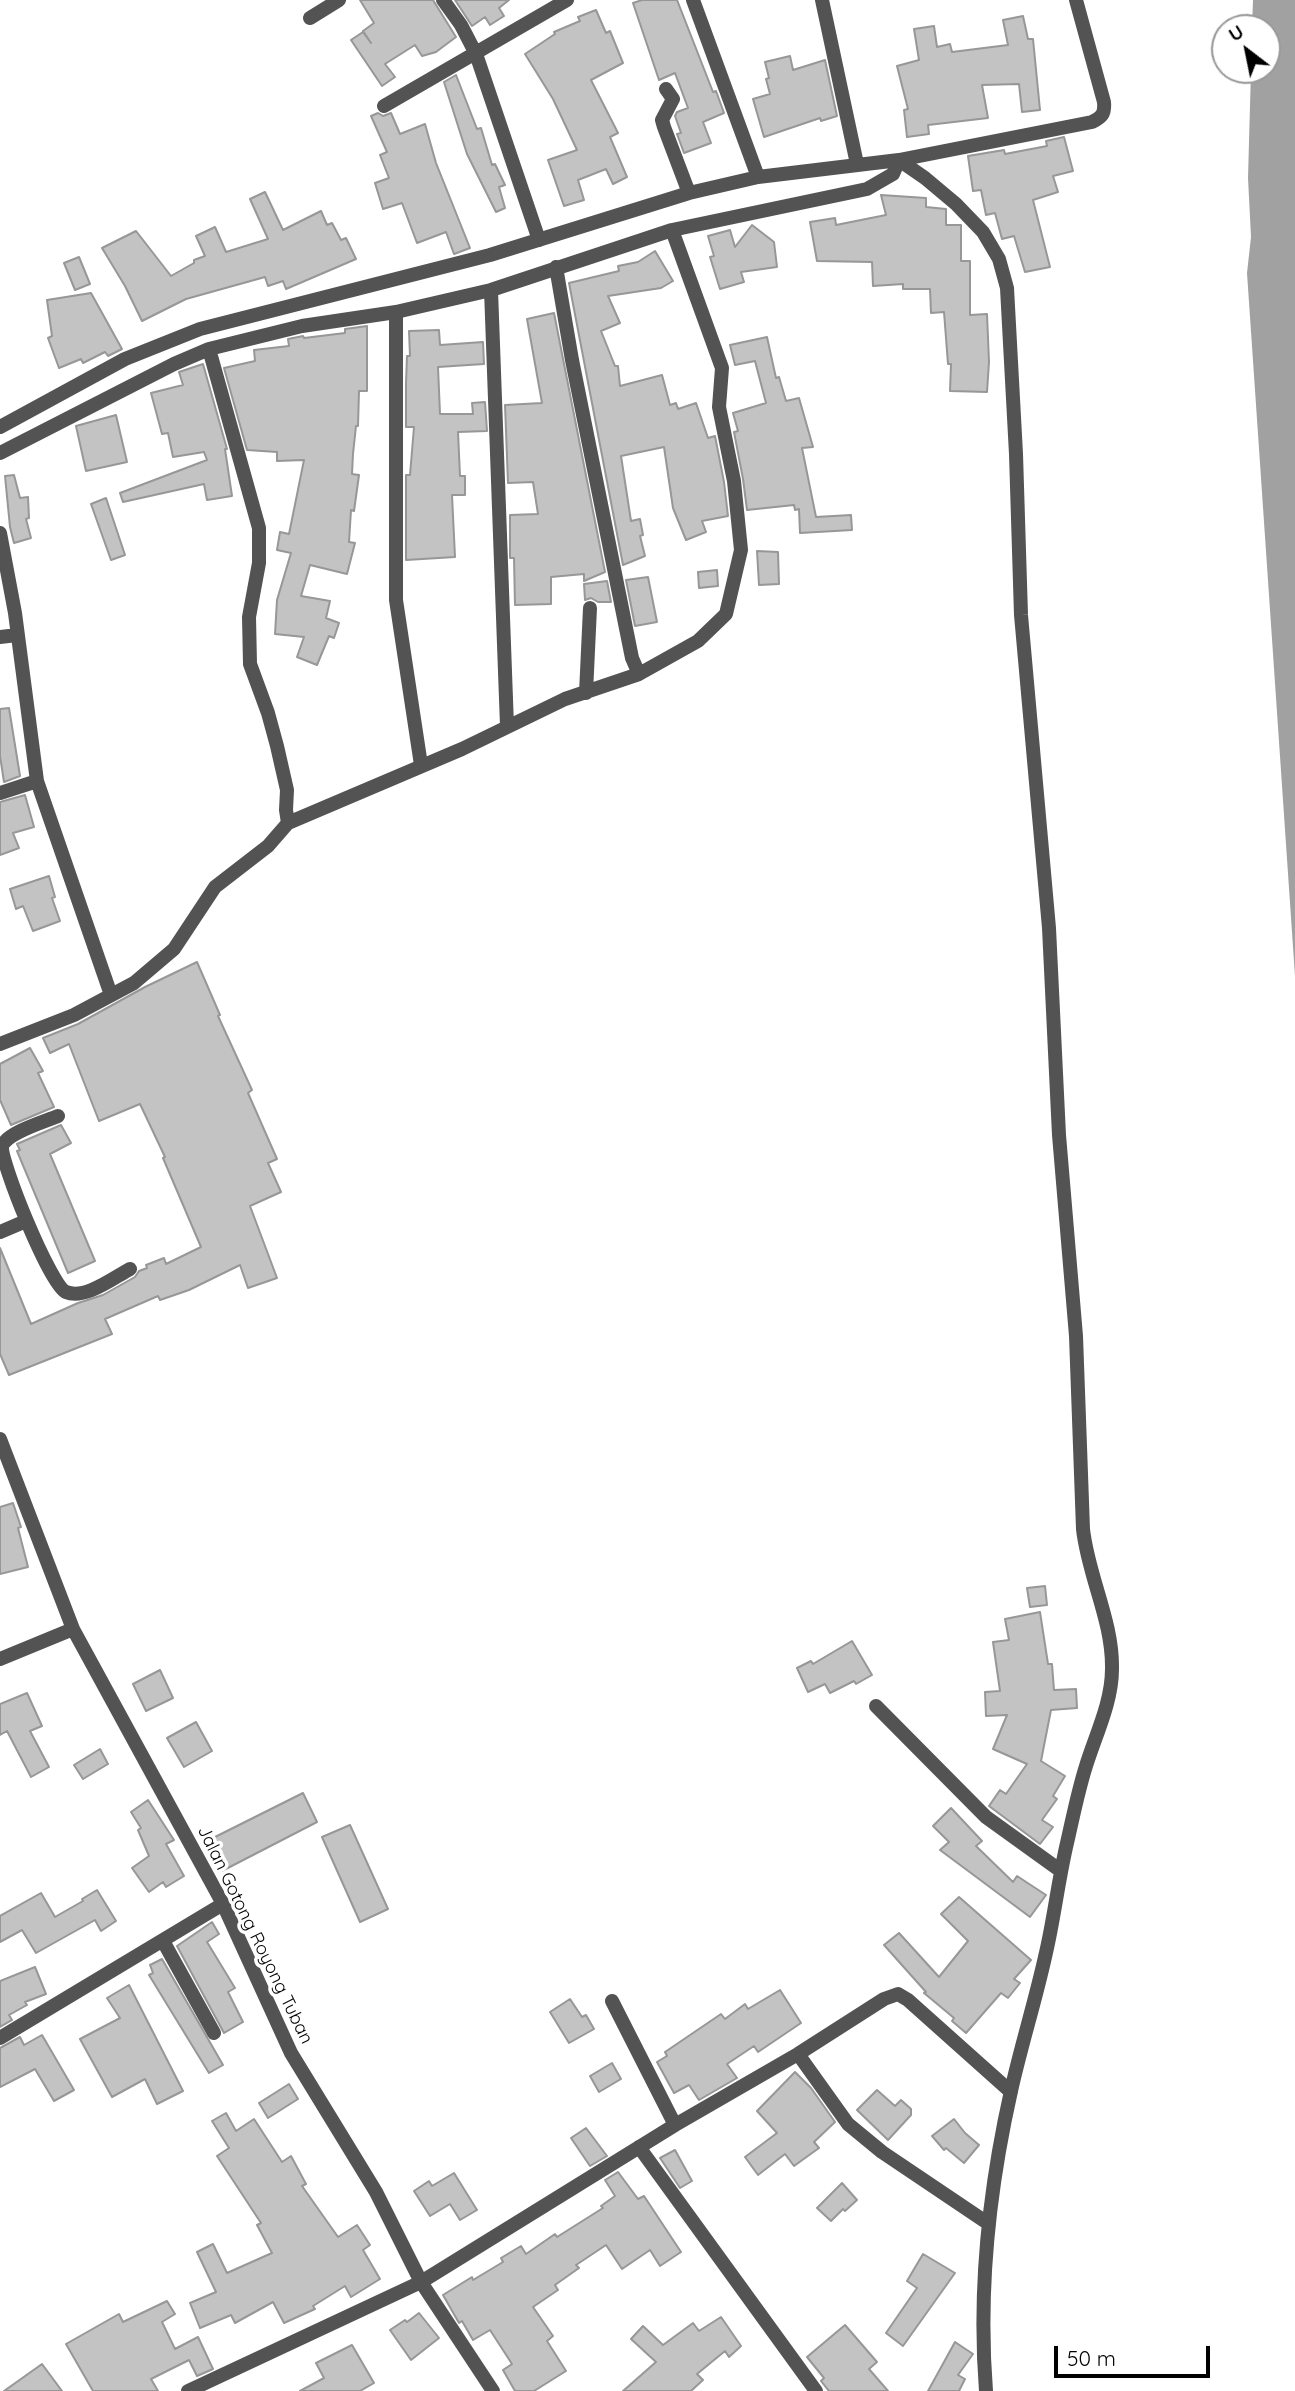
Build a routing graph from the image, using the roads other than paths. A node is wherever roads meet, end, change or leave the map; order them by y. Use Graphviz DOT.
graph roads {
  1 [pos="339,0"];
  2 [pos="443,0"];
  3 [pos="566,0"];
  4 [pos="693,0"];
  5 [pos="822,0"];
  6 [pos="1076,0"];
  7 [pos="310,18"];
  8 [pos="477,54"];
  9 [pos="666,89"];
  10 [pos="384,106"];
  11 [pos="899,160"];
  12 [pos="857,164"];
  13 [pos="758,177"];
  14 [pos="689,193"];
  15 [pos="672,230"];
  16 [pos="539,240"];
  17 [pos="556,267"];
  18 [pos="491,289"];
  19 [pos="396,312"];
  20 [pos="209,349"];
  21 [pos="0,428"];
  22 [pos="0,453"];
  23 [pos="0,533"];
  24 [pos="590,608"];
  25 [pos="18,635"];
  26 [pos="0,637"];
  27 [pos="639,674"];
  28 [pos="586,692"];
  29 [pos="507,726"];
  30 [pos="421,765"];
  31 [pos="37,781"];
  32 [pos="0,793"];
  33 [pos="288,823"];
  34 [pos="111,995"];
  35 [pos="0,1044"];
  36 [pos="58,1116"];
  37 [pos="26,1221"];
  38 [pos="0,1232"];
  39 [pos="130,1269"];
  40 [pos="0,1440"];
  41 [pos="73,1629"];
  42 [pos="0,1659"];
  43 [pos="876,1706"];
  44 [pos="1060,1871"];
  45 [pos="223,1905"];
  46 [pos="163,1941"];
  47 [pos="612,2001"];
  48 [pos="214,2033"];
  49 [pos="1,2036"];
  50 [pos="798,2054"];
  51 [pos="1011,2092"];
  52 [pos="675,2125"];
  53 [pos="639,2147"];
  54 [pos="989,2224"];
  55 [pos="422,2282"];
  56 [pos="188,2391"];
  57 [pos="493,2391"];
  58 [pos="816,2391"];
  59 [pos="986,2391"];
  1 -- 7 [label="street"];
  2 -- 8 [label="street"];
  3 -- 8 [label="street"];
  4 -- 13 [label="street"];
  5 -- 12 [label="street"];
  6 -- 11 [label="street"];
  8 -- 10 [label="street"];
  8 -- 16 [label="street"];
  9 -- 14 [label="street"];
  11 -- 12 [label="street"];
  11 -- 15 [label="street"];
  11 -- 44 [label="street"];
  12 -- 13 [label="street"];
  13 -- 14 [label="street"];
  14 -- 16 [label="street"];
  15 -- 17 [label="street"];
  15 -- 27 [label="street"];
  16 -- 21 [label="street"];
  17 -- 18 [label="street"];
  17 -- 27 [label="street"];
  18 -- 19 [label="street"];
  18 -- 29 [label="street"];
  19 -- 20 [label="street"];
  19 -- 30 [label="street"];
  20 -- 22 [label="street"];
  20 -- 33 [label="street"];
  23 -- 25 [label="street"];
  24 -- 28 [label="street"];
  25 -- 26 [label="street"];
  25 -- 31 [label="street"];
  27 -- 28 [label="street"];
  28 -- 29 [label="street"];
  29 -- 30 [label="street"];
  30 -- 33 [label="street"];
  31 -- 32 [label="street"];
  31 -- 34 [label="street"];
  33 -- 34 [label="street"];
  34 -- 35 [label="street"];
  36 -- 37 [label="street"];
  37 -- 38 [label="street"];
  37 -- 39 [label="street"];
  40 -- 41 [label="street, Jalan Gotong Royong Tuban"];
  41 -- 42 [label="street"];
  41 -- 45 [label="street, Jalan Gotong Royong Tuban"];
  43 -- 44 [label="street"];
  44 -- 51 [label="street"];
  45 -- 46 [label="street"];
  45 -- 55 [label="street, Jalan Gotong Royong Tuban"];
  46 -- 48 [label="street"];
  46 -- 49 [label="street"];
  47 -- 52 [label="street"];
  50 -- 51 [label="street"];
  50 -- 52 [label="street"];
  50 -- 54 [label="street"];
  51 -- 54 [label="street"];
  52 -- 53 [label="street"];
  53 -- 55 [label="street"];
  53 -- 58 [label="street"];
  54 -- 59 [label="street"];
  55 -- 56 [label="street"];
  55 -- 57 [label="street, Jalan Gotong Royong Tuban"];
}
